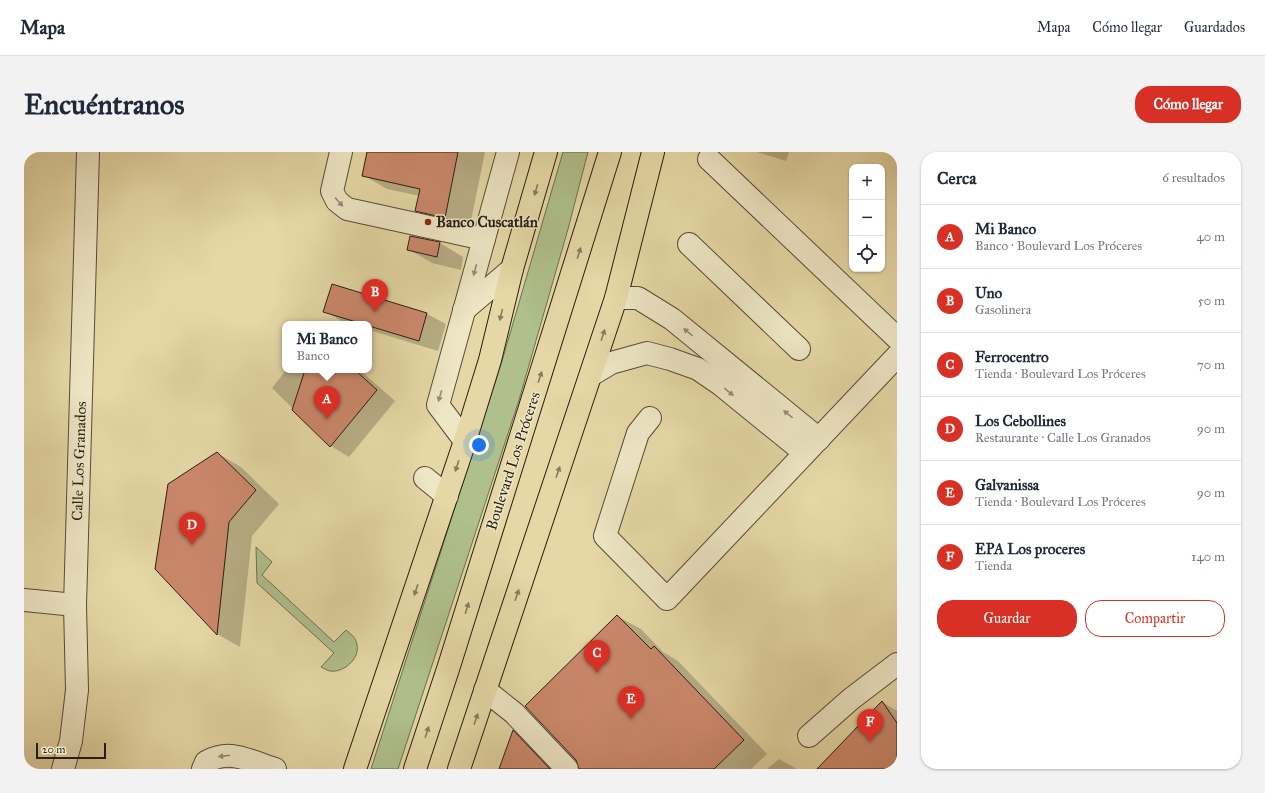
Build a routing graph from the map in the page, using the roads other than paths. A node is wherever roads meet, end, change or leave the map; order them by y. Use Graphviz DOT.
graph roads {
  1 [pos="88,152"];
  2 [pos="341,152"];
  3 [pos="508,152"];
  4 [pos="546,152"];
  5 [pos="610,152"];
  6 [pos="653,152"];
  7 [pos="709,159"];
  8 [pos="484,239"];
  9 [pos="689,244"];
  10 [pos="512,269"];
  11 [pos="616,298"];
  12 [pos="464,310"];
  13 [pos="897,338"];
  14 [pos="799,349"];
  15 [pos="897,356"];
  16 [pos="591,374"];
  17 [pos="650,418"];
  18 [pos="465,441"];
  19 [pos="812,446"];
  20 [pos="425,478"];
  21 [pos="447,496"];
  22 [pos="24,600"];
  23 [pos="75,605"];
  24 [pos="897,664"];
  25 [pos="485,690"];
  26 [pos="809,736"];
  27 [pos="63,769"];
  28 [pos="203,769"];
  29 [pos="275,769"];
  30 [pos="355,769"];
  31 [pos="415,769"];
  32 [pos="459,769"];
  33 [pos="567,769"];
  1 -- 23 [label="street, Calle Los Granados"];
  2 -- 8 [label="street, one-way"];
  3 -- 8 [label="street"];
  4 -- 10 [label="highway, one-way"];
  31 -- 5 [label="highway, Boulevard Los Próceres, one-way"];
  6 -- 11 [label="highway"];
  7 -- 13 [label="street"];
  8 -- 12 [label="street, one-way"];
  9 -- 14 [label="street"];
  10 -- 12 [label="street"];
  10 -- 18 [label="highway, one-way"];
  16 -- 11 [label="highway, one-way"];
  19 -- 11 [label="street, one-way"];
  12 -- 18 [label="street, one-way"];
  15 -- 19 [label="street"];
  16 -- 19 [label="street, one-way"];
  25 -- 16 [label="highway, one-way"];
  17 -- 19 [label="street"];
  18 -- 21 [label="highway, one-way"];
  20 -- 21 [label="street"];
  21 -- 30 [label="highway, one-way"];
  22 -- 23 [label="street"];
  23 -- 27 [label="street, Calle Los Granados"];
  24 -- 26 [label="street"];
  32 -- 25 [label="highway, one-way"];
  25 -- 33 [label="street"];
  29 -- 28 [label="street, one-way"];
}
